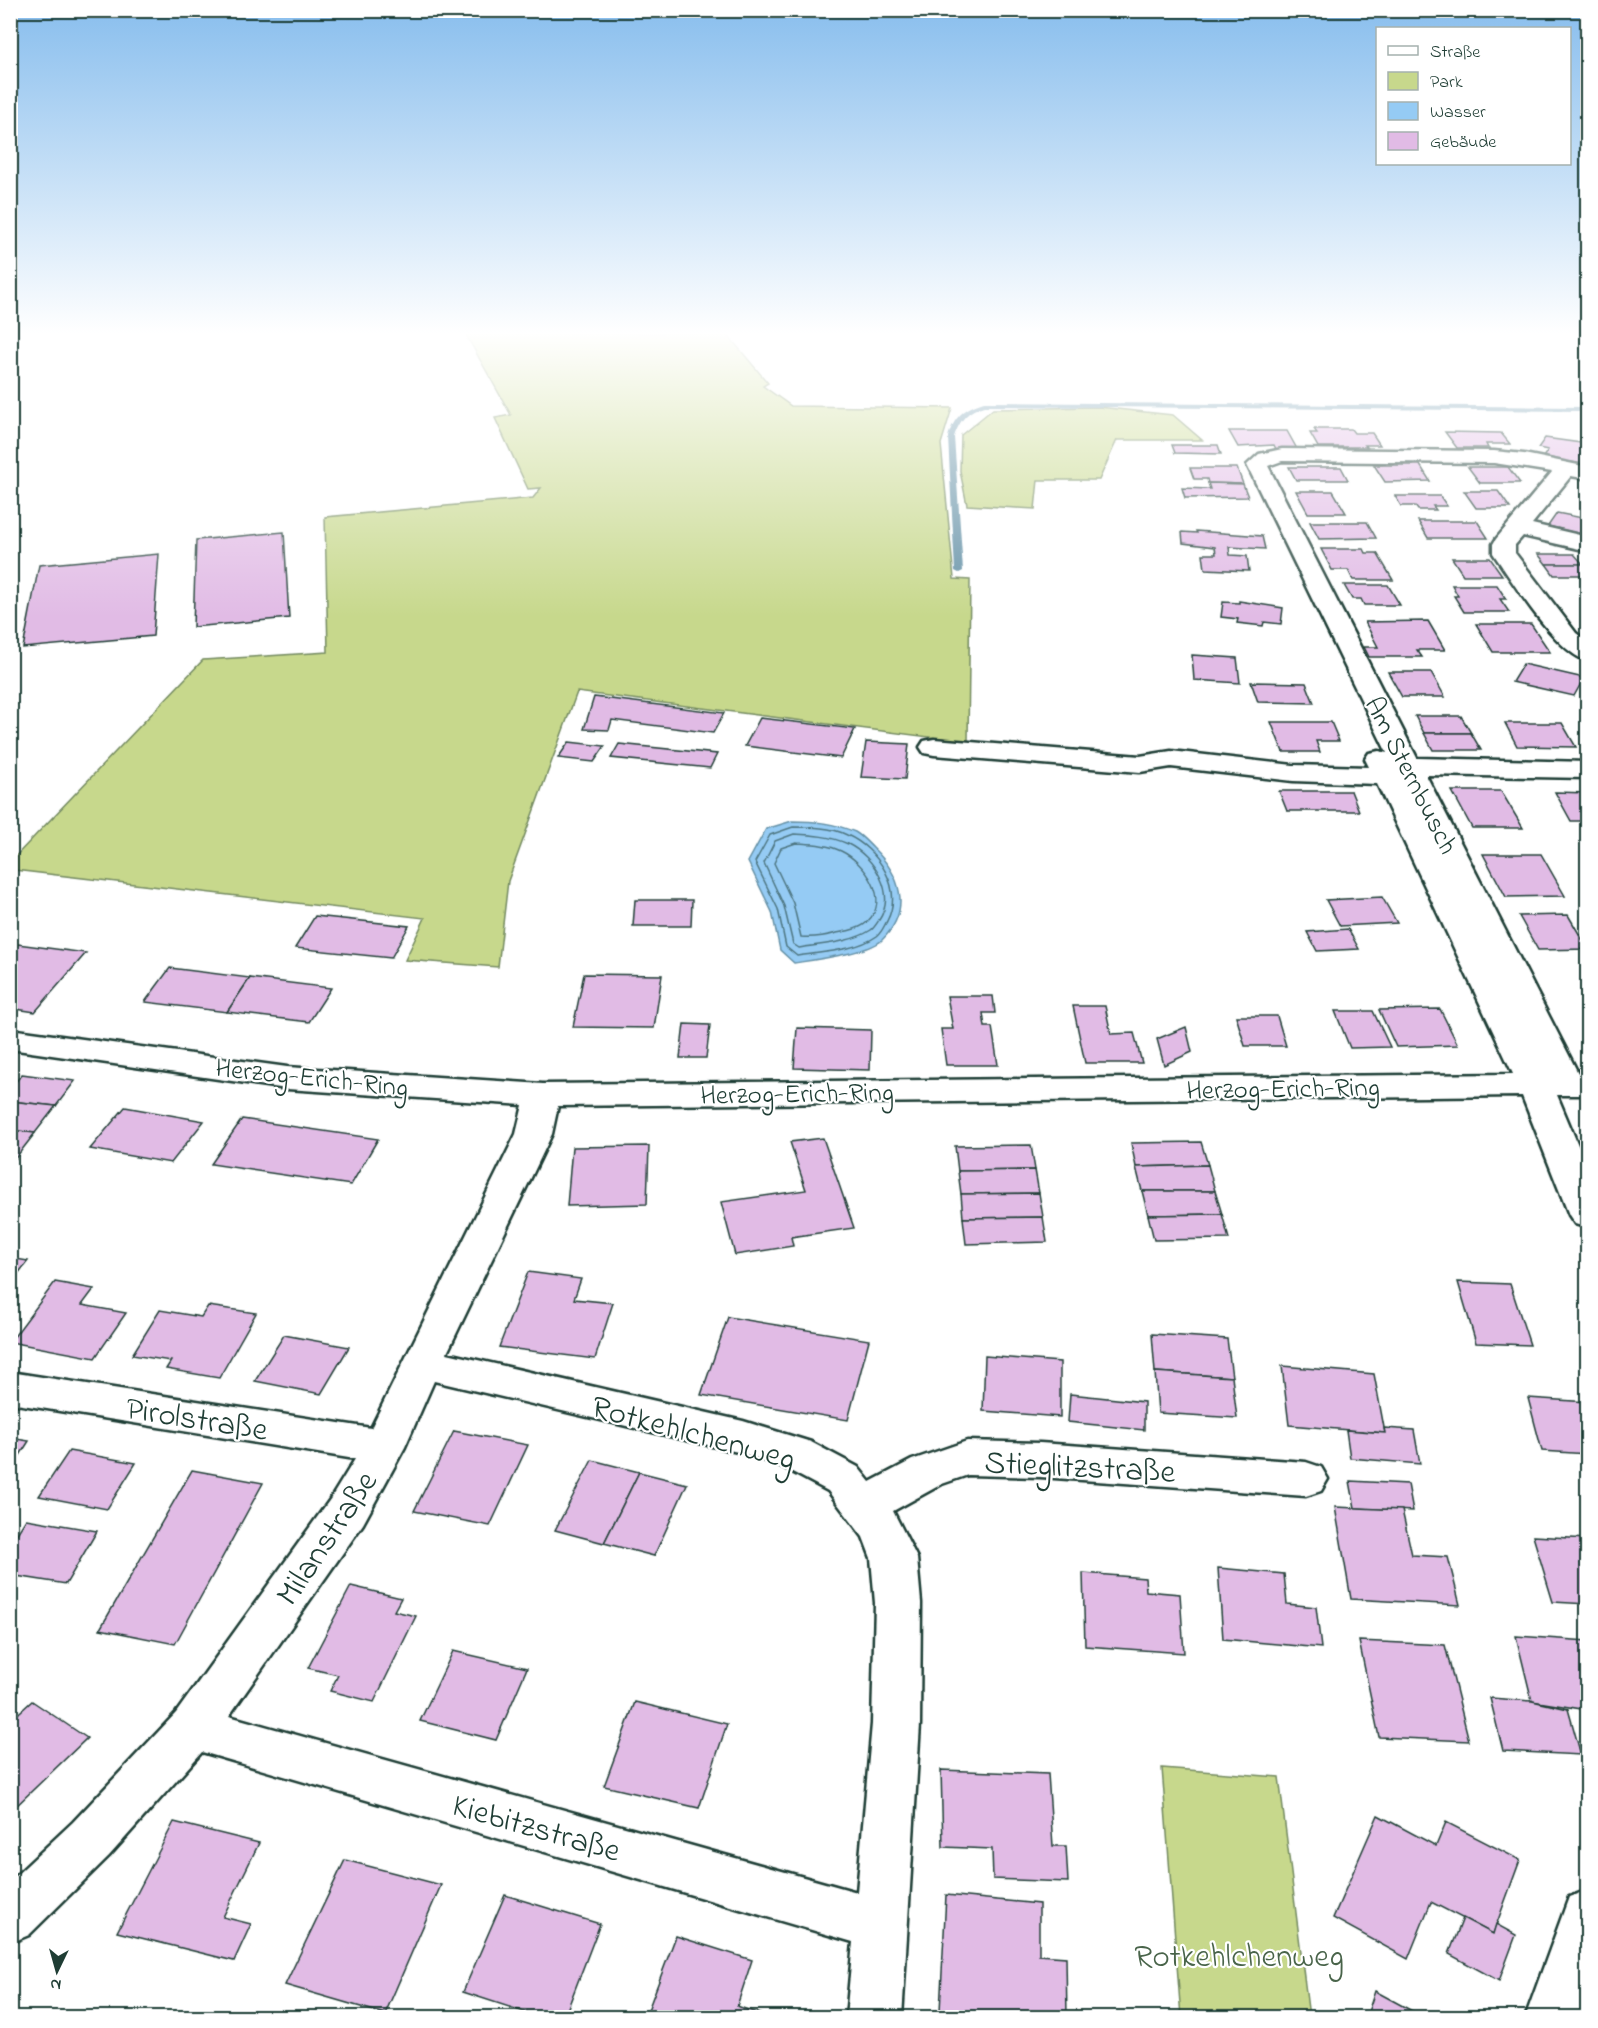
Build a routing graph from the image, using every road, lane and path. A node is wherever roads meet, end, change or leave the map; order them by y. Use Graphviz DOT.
graph roads {
  1 [pos="1577,471"];
  2 [pos="1253,497"];
  3 [pos="1519,528"];
  4 [pos="1587,544"];
  5 [pos="1330,634"];
  6 [pos="1587,654"];
  7 [pos="934,747"];
  8 [pos="1587,770"];
  9 [pos="1397,771"];
  10 [pos="10,1040"];
  11 [pos="1564,1085"];
  12 [pos="543,1095"];
  13 [pos="1587,1215"];
  14 [pos="422,1363"];
  15 [pos="10,1387"];
  16 [pos="384,1447"];
  17 [pos="1306,1479"];
  18 [pos="865,1505"];
  19 [pos="194,1728"];
  20 [pos="1587,1915"];
  21 [pos="10,1917"];
  22 [pos="880,1924"];
  23 [pos="874,2018"];
  24 [pos="1552,2018"];
  1 -- 3 [label="street"];
  1 -- 5 [label="street, Am Sternbusch"];
  2 -- 5 [label="street, Am Sternbusch"];
  3 -- 4 [label="street"];
  3 -- 6 [label="street"];
  5 -- 9 [label="street, Am Sternbusch"];
  7 -- 9 [label="street"];
  8 -- 9 [label="street"];
  9 -- 11 [label="street, Am Sternbusch"];
  10 -- 12 [label="street, Herzog-Erich-Ring"];
  11 -- 12 [label="street, Herzog-Erich-Ring"];
  11 -- 13 [label="street, Am Sternbusch"];
  12 -- 14 [label="street, Milanstraße"];
  14 -- 16 [label="street, Milanstraße"];
  14 -- 18 [label="street, Rotkehlchenweg"];
  15 -- 16 [label="street, Pirolstraße"];
  16 -- 19 [label="street, Milanstraße"];
  17 -- 18 [label="street, Stieglitzstraße"];
  18 -- 22 [label="street, Rotkehlchenweg"];
  19 -- 21 [label="street, Milanstraße"];
  19 -- 22 [label="street, Kiebitzstraße"];
  20 -- 24 [label="street"];
  22 -- 23 [label="street, Rotkehlchenweg"];
}
